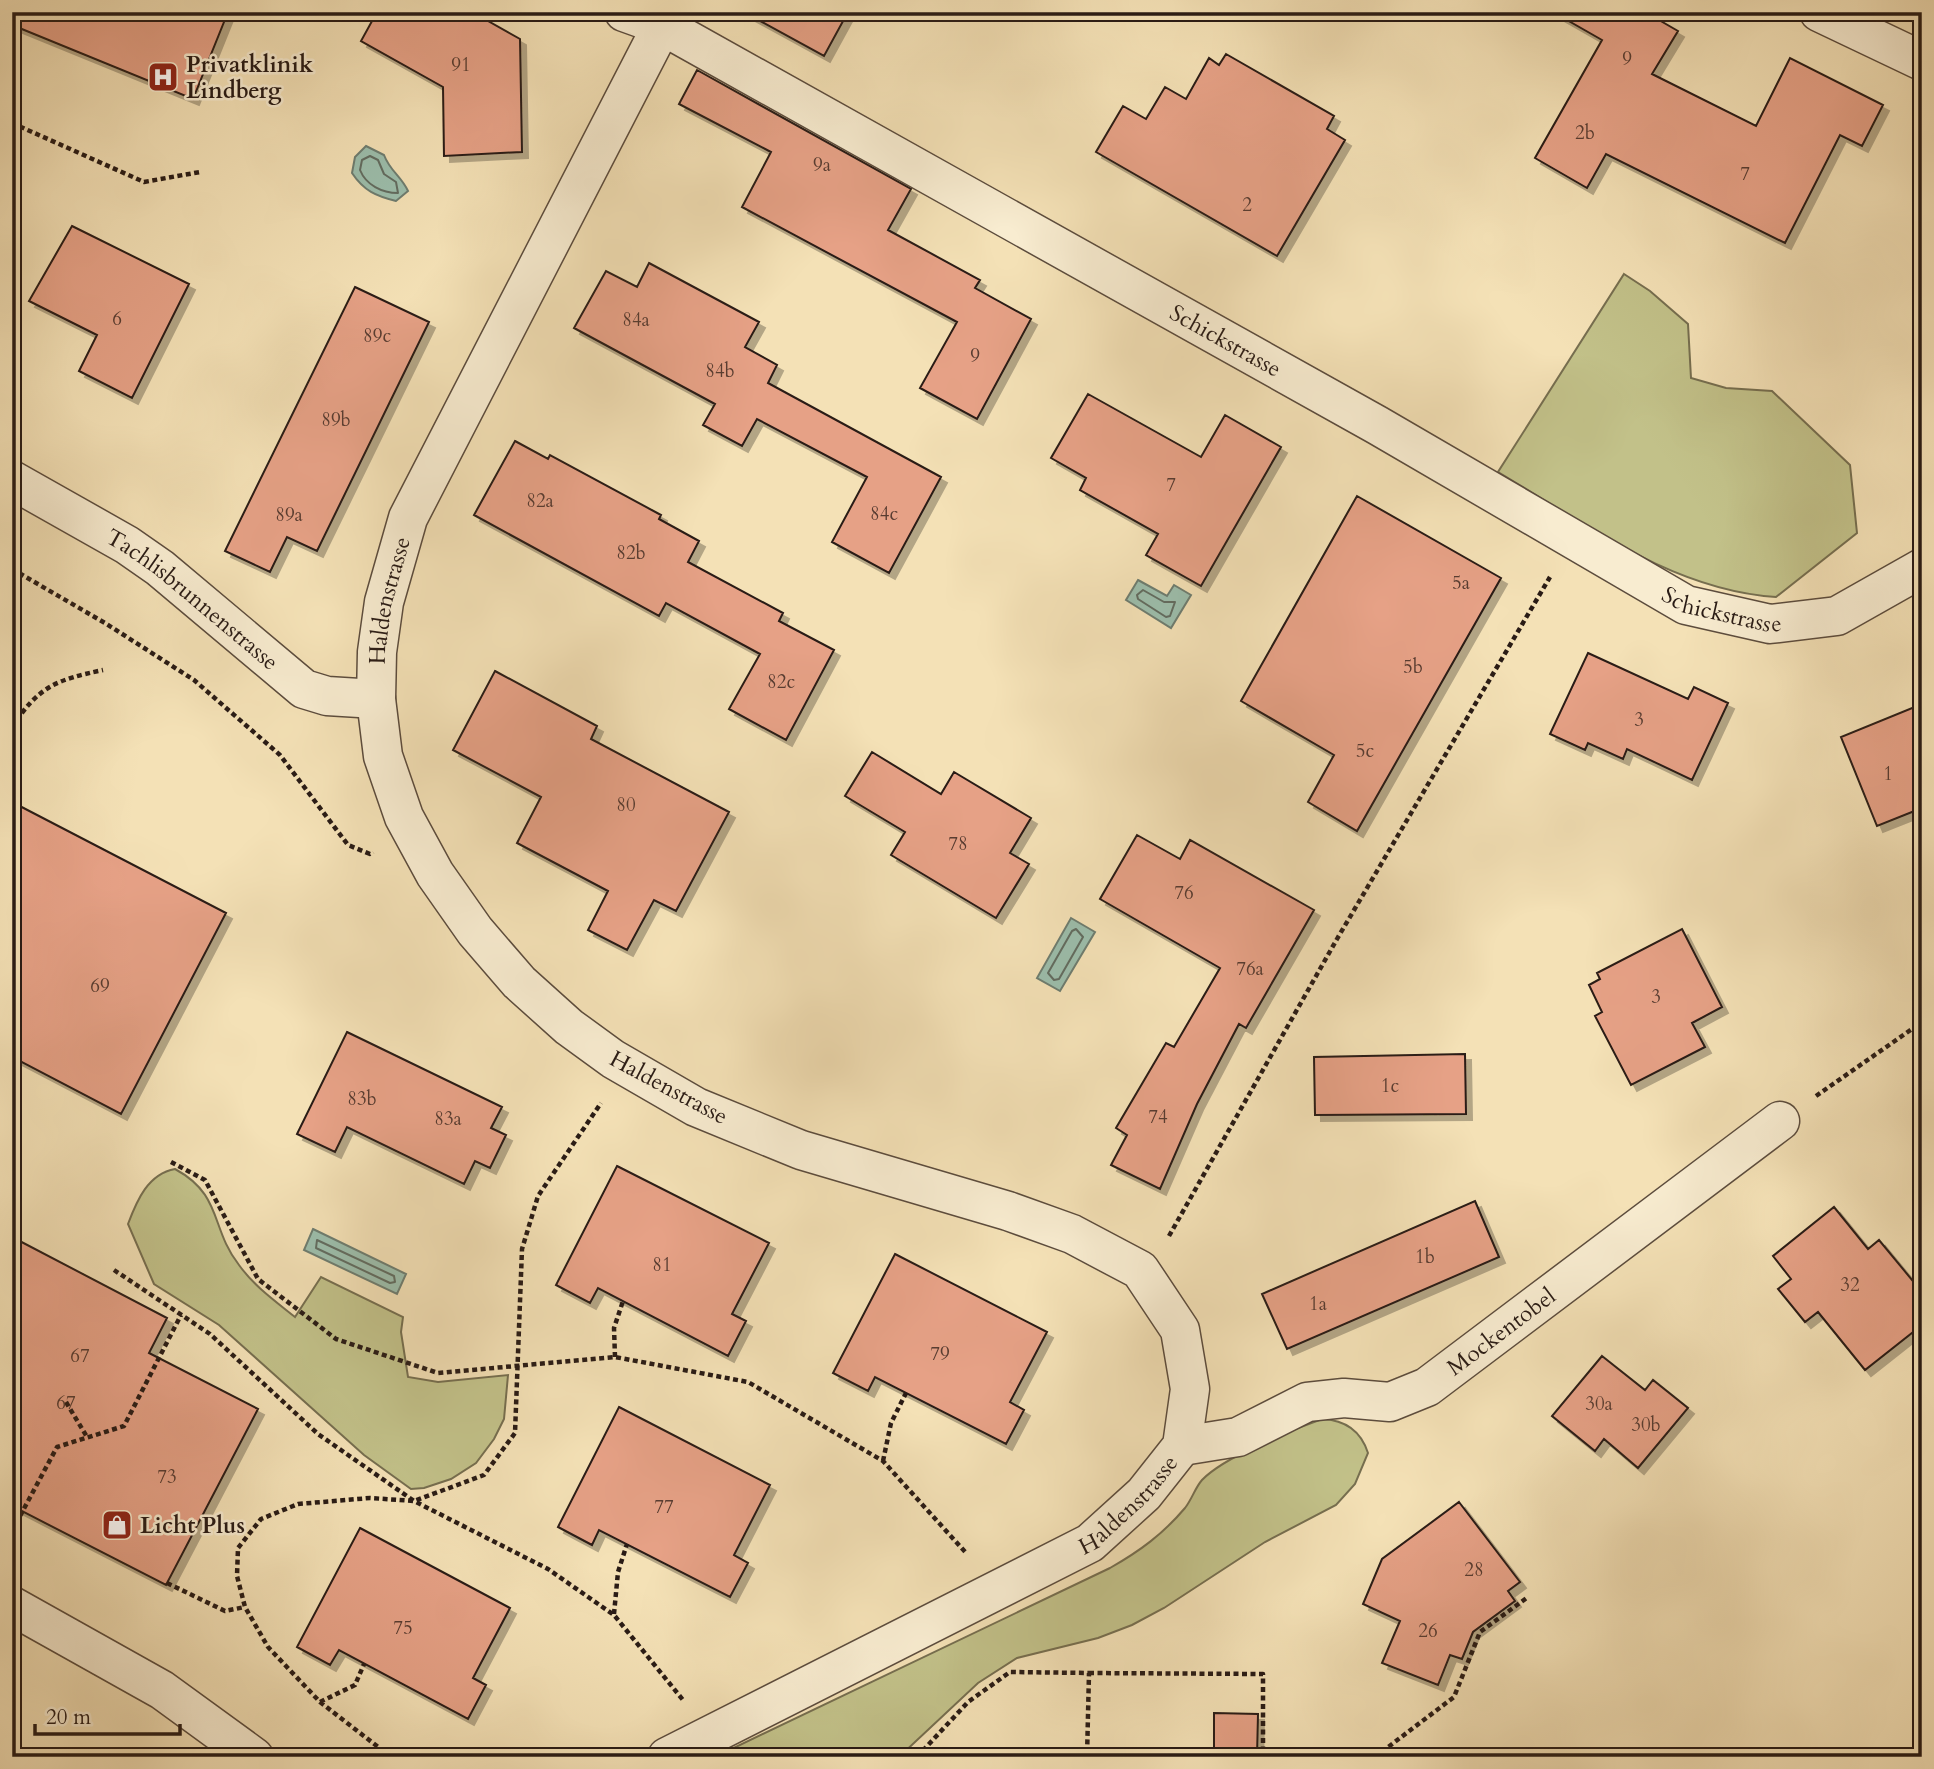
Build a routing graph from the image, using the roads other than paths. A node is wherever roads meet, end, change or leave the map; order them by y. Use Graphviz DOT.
graph roads {
  1 [pos="624,12"];
  2 [pos="1819,12"];
  3 [pos="666,19"];
  4 [pos="1922,61"];
  5 [pos="12,480"];
  6 [pos="1922,568"];
  7 [pos="376,699"];
  8 [pos="1780,1121"];
  9 [pos="1182,1446"];
  10 [pos="12,1606"];
  11 [pos="254,1757"];
  12 [pos="667,1757"];
  1 -- 3 [label="street, Schickstrasse"];
  2 -- 4 [label="street"];
  3 -- 6 [label="street, Schickstrasse"];
  3 -- 7 [label="street, Haldenstrasse"];
  5 -- 7 [label="street, Tachlisbrunnenstrasse"];
  7 -- 9 [label="street, Haldenstrasse"];
  8 -- 9 [label="street, Mockentobel"];
  9 -- 12 [label="street, Haldenstrasse"];
  10 -- 11 [label="street"];
}
